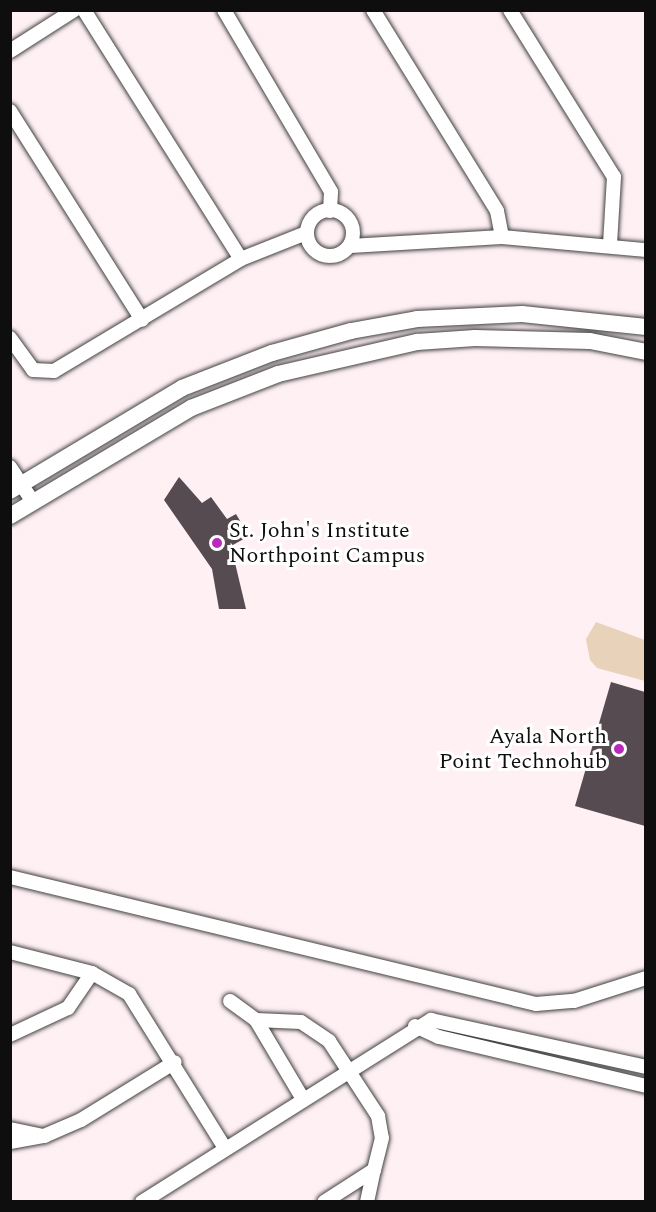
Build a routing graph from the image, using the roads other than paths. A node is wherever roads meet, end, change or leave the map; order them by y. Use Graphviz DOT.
graph roads {
  1 [pos="74,10"];
  2 [pos="84,10"];
  3 [pos="224,10"];
  4 [pos="373,10"];
  5 [pos="510,10"];
  6 [pos="10,51"];
  7 [pos="10,111"];
  8 [pos="330,211"];
  9 [pos="306,233"];
  10 [pos="502,237"];
  11 [pos="610,245"];
  12 [pos="350,246"];
  13 [pos="645,250"];
  14 [pos="241,259"];
  15 [pos="142,320"];
  16 [pos="645,327"];
  17 [pos="10,338"];
  18 [pos="645,352"];
  19 [pos="237,365"];
  20 [pos="245,386"];
  21 [pos="10,467"];
  22 [pos="16,488"];
  23 [pos="33,502"];
  24 [pos="10,516"];
  25 [pos="10,877"];
  26 [pos="10,952"];
  27 [pos="92,973"];
  28 [pos="645,978"];
  29 [pos="230,1001"];
  30 [pos="256,1020"];
  31 [pos="415,1026"];
  32 [pos="472,1027"];
  33 [pos="10,1035"];
  34 [pos="467,1044"];
  35 [pos="579,1051"];
  36 [pos="175,1062"];
  37 [pos="645,1067"];
  38 [pos="575,1069"];
  39 [pos="351,1070"];
  40 [pos="645,1086"];
  41 [pos="303,1099"];
  42 [pos="10,1129"];
  43 [pos="44,1136"];
  44 [pos="10,1142"];
  45 [pos="225,1149"];
  46 [pos="374,1170"];
  47 [pos="142,1202"];
  48 [pos="324,1202"];
  49 [pos="367,1202"];
  1 -- 6 [label="street"];
  2 -- 14 [label="street"];
  3 -- 8 [label="street"];
  4 -- 10 [label="street"];
  5 -- 11 [label="street"];
  7 -- 15 [label="street"];
  8 -- 9 [label="street"];
  8 -- 12 [label="street"];
  9 -- 12 [label="street"];
  9 -- 14 [label="street"];
  10 -- 11 [label="street"];
  10 -- 12 [label="street"];
  11 -- 13 [label="street"];
  14 -- 15 [label="street"];
  15 -- 17 [label="street"];
  16 -- 19 [label="street"];
  18 -- 20 [label="street"];
  19 -- 20 [label="street"];
  19 -- 22 [label="street"];
  20 -- 23 [label="street"];
  21 -- 22 [label="street"];
  22 -- 23 [label="street"];
  23 -- 24 [label="street"];
  25 -- 28 [label="street"];
  26 -- 27 [label="street"];
  27 -- 33 [label="street"];
  27 -- 36 [label="street"];
  29 -- 30 [label="street"];
  30 -- 39 [label="street"];
  30 -- 41 [label="street"];
  31 -- 32 [label="street"];
  31 -- 34 [label="street"];
  31 -- 39 [label="street"];
  32 -- 34 [label="street"];
  32 -- 35 [label="street"];
  34 -- 38 [label="street"];
  35 -- 37 [label="street"];
  35 -- 38 [label="street"];
  36 -- 43 [label="street"];
  36 -- 45 [label="street"];
  38 -- 40 [label="street"];
  39 -- 41 [label="street"];
  39 -- 46 [label="street"];
  41 -- 45 [label="street"];
  42 -- 43 [label="street"];
  43 -- 44 [label="street"];
  45 -- 47 [label="street"];
  46 -- 48 [label="street"];
  46 -- 49 [label="street"];
}
